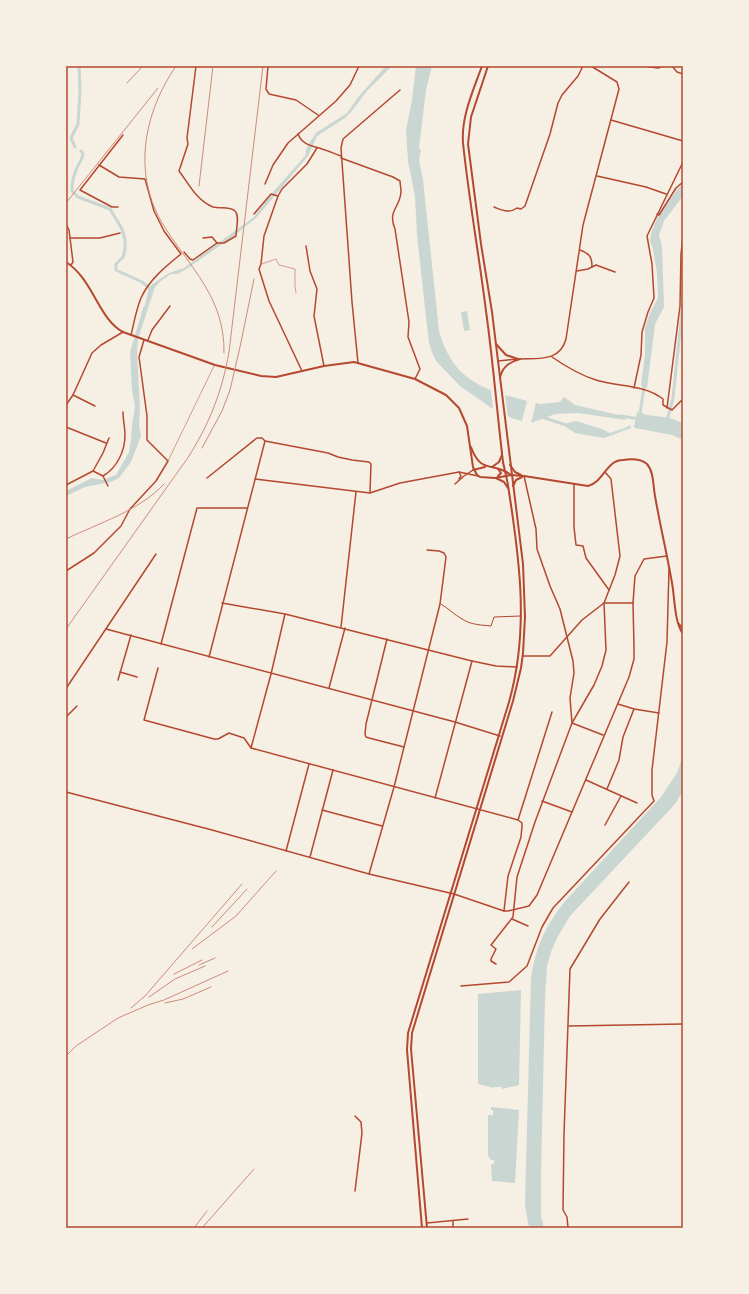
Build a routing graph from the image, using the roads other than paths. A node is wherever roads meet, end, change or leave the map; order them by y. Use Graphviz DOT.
graph roads {
  1 [pos="196,66"];
  2 [pos="268,66"];
  3 [pos="359,66"];
  4 [pos="482,66"];
  5 [pos="488,66"];
  6 [pos="583,66"];
  7 [pos="591,66"];
  8 [pos="643,66"];
  9 [pos="664,66"];
  10 [pos="672,66"];
  11 [pos="683,74"];
  12 [pos="400,90"];
  13 [pos="319,116"];
  14 [pos="611,120"];
  15 [pos="123,134"];
  16 [pos="298,134"];
  17 [pos="683,141"];
  18 [pos="318,148"];
  19 [pos="341,157"];
  20 [pos="683,162"];
  21 [pos="99,165"];
  22 [pos="597,176"];
  23 [pos="683,182"];
  24 [pos="265,184"];
  25 [pos="667,194"];
  26 [pos="278,196"];
  27 [pos="494,207"];
  28 [pos="118,208"];
  29 [pos="254,214"];
  30 [pos="657,214"];
  31 [pos="66,224"];
  32 [pos="120,233"];
  33 [pos="683,236"];
  34 [pos="70,238"];
  35 [pos="203,238"];
  36 [pos="217,243"];
  37 [pos="306,246"];
  38 [pos="580,250"];
  39 [pos="184,252"];
  40 [pos="67,262"];
  41 [pos="260,264"];
  42 [pos="71,265"];
  43 [pos="592,267"];
  44 [pos="577,271"];
  45 [pos="615,272"];
  46 [pos="296,292"];
  47 [pos="170,306"];
  48 [pos="123,332"];
  49 [pos="131,335"];
  50 [pos="144,339"];
  51 [pos="148,340"];
  52 [pos="495,343"];
  53 [pos="552,357"];
  54 [pos="520,359"];
  55 [pos="492,362"];
  56 [pos="497,362"];
  57 [pos="358,363"];
  58 [pos="215,365"];
  59 [pos="324,366"];
  60 [pos="303,371"];
  61 [pos="415,379"];
  62 [pos="500,381"];
  63 [pos="634,388"];
  64 [pos="73,395"];
  65 [pos="683,399"];
  66 [pos="66,405"];
  67 [pos="95,406"];
  68 [pos="668,409"];
  69 [pos="122,412"];
  70 [pos="66,427"];
  71 [pos="108,438"];
  72 [pos="265,441"];
  73 [pos="470,442"];
  74 [pos="106,443"];
  75 [pos="502,452"];
  76 [pos="168,462"];
  77 [pos="510,464"];
  78 [pos="504,465"];
  79 [pos="486,467"];
  80 [pos="491,467"];
  81 [pos="496,467"];
  82 [pos="473,470"];
  83 [pos="505,470"];
  84 [pos="93,471"];
  85 [pos="459,472"];
  86 [pos="605,472"];
  87 [pos="468,473"];
  88 [pos="511,475"];
  89 [pos="103,476"];
  90 [pos="506,476"];
  91 [pos="523,476"];
  92 [pos="480,477"];
  93 [pos="207,478"];
  94 [pos="495,478"];
  95 [pos="256,479"];
  96 [pos="574,484"];
  97 [pos="66,485"];
  98 [pos="108,486"];
  99 [pos="513,489"];
  100 [pos="509,490"];
  101 [pos="356,491"];
  102 [pos="370,493"];
  103 [pos="247,508"];
  104 [pos="427,550"];
  105 [pos="156,554"];
  106 [pos="667,556"];
  107 [pos="669,565"];
  108 [pos="66,570"];
  109 [pos="609,591"];
  110 [pos="222,603"];
  111 [pos="604,603"];
  112 [pos="633,603"];
  113 [pos="440,604"];
  114 [pos="285,614"];
  115 [pos="521,616"];
  116 [pos="677,618"];
  117 [pos="341,627"];
  118 [pos="345,628"];
  119 [pos="106,629"];
  120 [pos="683,629"];
  121 [pos="683,634"];
  122 [pos="131,635"];
  123 [pos="568,636"];
  124 [pos="387,639"];
  125 [pos="161,644"];
  126 [pos="428,650"];
  127 [pos="523,656"];
  128 [pos="209,657"];
  129 [pos="472,661"];
  130 [pos="158,668"];
  131 [pos="517,668"];
  132 [pos="120,672"];
  133 [pos="271,674"];
  134 [pos="137,677"];
  135 [pos="118,680"];
  136 [pos="67,687"];
  137 [pos="329,689"];
  138 [pos="371,700"];
  139 [pos="617,704"];
  140 [pos="77,706"];
  141 [pos="634,710"];
  142 [pos="414,711"];
  143 [pos="552,712"];
  144 [pos="659,713"];
  145 [pos="66,717"];
  146 [pos="455,722"];
  147 [pos="572,723"];
  148 [pos="604,735"];
  149 [pos="500,736"];
  150 [pos="404,747"];
  151 [pos="251,748"];
  152 [pos="309,764"];
  153 [pos="333,770"];
  154 [pos="586,780"];
  155 [pos="394,787"];
  156 [pos="607,790"];
  157 [pos="66,792"];
  158 [pos="621,796"];
  159 [pos="435,798"];
  160 [pos="542,801"];
  161 [pos="637,803"];
  162 [pos="476,808"];
  163 [pos="480,809"];
  164 [pos="322,810"];
  165 [pos="572,812"];
  166 [pos="518,820"];
  167 [pos="605,825"];
  168 [pos="382,826"];
  169 [pos="286,851"];
  170 [pos="310,857"];
  171 [pos="369,874"];
  172 [pos="629,882"];
  173 [pos="450,893"];
  174 [pos="454,894"];
  175 [pos="514,909"];
  176 [pos="504,911"];
  177 [pos="512,919"];
  178 [pos="528,926"];
  179 [pos="496,964"];
  180 [pos="460,986"];
  181 [pos="683,1024"];
  182 [pos="569,1026"];
  183 [pos="355,1116"];
  184 [pos="355,1191"];
  185 [pos="468,1219"];
  186 [pos="453,1221"];
  187 [pos="426,1223"];
  188 [pos="422,1228"];
  189 [pos="427,1228"];
  190 [pos="453,1228"];
  191 [pos="568,1228"];
  1 -- 36 [label="street"];
  2 -- 13 [label="street"];
  3 -- 13 [label="street"];
  4 -- 55 [label="main road"];
  5 -- 52 [label="main road"];
  6 -- 27 [label="street"];
  7 -- 14 [label="street"];
  8 -- 9 [label="street"];
  10 -- 11 [label="street"];
  12 -- 19 [label="street"];
  13 -- 16 [label="street"];
  14 -- 17 [label="street"];
  14 -- 22 [label="street"];
  15 -- 21 [label="street"];
  16 -- 18 [label="street"];
  16 -- 24 [label="street"];
  18 -- 19 [label="street"];
  18 -- 26 [label="street"];
  19 -- 57 [label="street"];
  19 -- 61 [label="street"];
  20 -- 25 [label="street"];
  21 -- 28 [label="street"];
  21 -- 49 [label="street"];
  22 -- 25 [label="street"];
  22 -- 38 [label="street"];
  23 -- 30 [label="street"];
  25 -- 30 [label="street"];
  26 -- 29 [label="street"];
  26 -- 41 [label="street"];
  30 -- 63 [label="street"];
  31 -- 34 [label="street"];
  32 -- 34 [label="street"];
  33 -- 68 [label="street"];
  34 -- 42 [label="street"];
  35 -- 36 [label="street"];
  36 -- 39 [label="street"];
  37 -- 59 [label="street"];
  38 -- 43 [label="street"];
  38 -- 44 [label="street"];
  40 -- 42 [label="main road"];
  41 -- 46 [label="lane"];
  41 -- 60 [label="street"];
  42 -- 48 [label="main road"];
  43 -- 44 [label="street"];
  43 -- 45 [label="street"];
  44 -- 53 [label="street"];
  47 -- 51 [label="street"];
  48 -- 49 [label="main road"];
  48 -- 64 [label="street"];
  49 -- 50 [label="main road"];
  50 -- 51 [label="main road"];
  50 -- 76 [label="street"];
  51 -- 58 [label="main road"];
  52 -- 54 [label="main road"];
  52 -- 56 [label="main road"];
  53 -- 54 [label="street"];
  53 -- 63 [label="street"];
  54 -- 56 [label="street"];
  54 -- 62 [label="main road"];
  55 -- 56 [label="main road"];
  55 -- 75 [label="main road"];
  56 -- 62 [label="main road"];
  57 -- 59 [label="main road"];
  57 -- 61 [label="main road"];
  58 -- 60 [label="main road"];
  58 -- 76 [label="lane"];
  59 -- 60 [label="main road"];
  61 -- 73 [label="main road"];
  62 -- 77 [label="main road"];
  63 -- 68 [label="street"];
  64 -- 66 [label="street"];
  64 -- 67 [label="street"];
  65 -- 68 [label="street"];
  69 -- 89 [label="street"];
  70 -- 74 [label="street"];
  71 -- 74 [label="street"];
  72 -- 93 [label="street"];
  72 -- 95 [label="street"];
  72 -- 102 [label="street"];
  73 -- 79 [label="main road"];
  73 -- 82 [label="main road"];
  74 -- 84 [label="street"];
  75 -- 78 [label="main road"];
  75 -- 80 [label="main road"];
  76 -- 108 [label="street"];
  77 -- 78 [label="main road"];
  77 -- 88 [label="main road"];
  77 -- 91 [label="main road"];
  78 -- 83 [label="main road"];
  79 -- 80 [label="main road"];
  79 -- 82 [label="main road"];
  80 -- 81 [label="main road"];
  81 -- 83 [label="main road"];
  81 -- 94 [label="main road"];
  82 -- 87 [label="street"];
  82 -- 92 [label="main road"];
  83 -- 88 [label="main road"];
  83 -- 90 [label="main road"];
  84 -- 89 [label="street"];
  84 -- 97 [label="street"];
  85 -- 87 [label="street"];
  85 -- 87 [label="street"];
  85 -- 102 [label="street"];
  86 -- 96 [label="main road"];
  86 -- 106 [label="main road"];
  86 -- 109 [label="street"];
  87 -- 92 [label="street"];
  88 -- 90 [label="main road"];
  88 -- 91 [label="main road"];
  88 -- 99 [label="main road"];
  89 -- 98 [label="street"];
  90 -- 94 [label="main road"];
  90 -- 100 [label="main road"];
  91 -- 96 [label="main road"];
  91 -- 99 [label="main road"];
  91 -- 123 [label="street"];
  92 -- 94 [label="main road"];
  94 -- 100 [label="main road"];
  95 -- 101 [label="street"];
  95 -- 103 [label="street"];
  96 -- 109 [label="street"];
  99 -- 127 [label="main road"];
  100 -- 115 [label="main road"];
  101 -- 102 [label="street"];
  101 -- 117 [label="street"];
  103 -- 110 [label="street"];
  103 -- 125 [label="street"];
  104 -- 113 [label="street"];
  105 -- 119 [label="street"];
  106 -- 107 [label="main road"];
  106 -- 112 [label="street"];
  107 -- 116 [label="main road"];
  107 -- 144 [label="street"];
  109 -- 111 [label="street"];
  110 -- 114 [label="street"];
  110 -- 128 [label="street"];
  111 -- 112 [label="street"];
  111 -- 123 [label="street"];
  111 -- 147 [label="street"];
  112 -- 139 [label="street"];
  113 -- 115 [label="street"];
  113 -- 126 [label="street"];
  114 -- 117 [label="street"];
  114 -- 133 [label="street"];
  115 -- 131 [label="main road"];
  116 -- 120 [label="main road"];
  116 -- 121 [label="main road"];
  117 -- 118 [label="street"];
  118 -- 124 [label="street"];
  118 -- 137 [label="street"];
  119 -- 122 [label="street"];
  119 -- 136 [label="street"];
  122 -- 125 [label="street"];
  122 -- 132 [label="street"];
  123 -- 127 [label="street"];
  123 -- 147 [label="street"];
  124 -- 126 [label="street"];
  124 -- 138 [label="street"];
  125 -- 128 [label="street"];
  126 -- 129 [label="street"];
  126 -- 142 [label="street"];
  127 -- 149 [label="main road"];
  128 -- 133 [label="street"];
  129 -- 131 [label="street"];
  129 -- 146 [label="street"];
  130 -- 151 [label="street"];
  131 -- 149 [label="main road"];
  132 -- 134 [label="street"];
  132 -- 135 [label="street"];
  133 -- 137 [label="street"];
  133 -- 151 [label="street"];
  137 -- 138 [label="street"];
  138 -- 142 [label="street"];
  138 -- 150 [label="street"];
  139 -- 141 [label="street"];
  139 -- 148 [label="street"];
  140 -- 145 [label="street"];
  141 -- 144 [label="street"];
  141 -- 156 [label="street"];
  142 -- 146 [label="street"];
  142 -- 150 [label="street"];
  143 -- 166 [label="street"];
  144 -- 180 [label="street"];
  146 -- 149 [label="street"];
  146 -- 159 [label="street"];
  147 -- 148 [label="street"];
  147 -- 160 [label="street"];
  148 -- 154 [label="street"];
  149 -- 162 [label="main road"];
  149 -- 163 [label="main road"];
  150 -- 155 [label="street"];
  151 -- 152 [label="street"];
  152 -- 153 [label="street"];
  152 -- 169 [label="street"];
  153 -- 155 [label="street"];
  153 -- 164 [label="street"];
  154 -- 156 [label="street"];
  154 -- 165 [label="street"];
  155 -- 159 [label="street"];
  155 -- 168 [label="street"];
  156 -- 158 [label="street"];
  157 -- 169 [label="street"];
  158 -- 161 [label="street"];
  158 -- 167 [label="street"];
  159 -- 162 [label="street"];
  160 -- 165 [label="street"];
  160 -- 175 [label="street"];
  162 -- 163 [label="street"];
  162 -- 173 [label="main road"];
  163 -- 166 [label="street"];
  163 -- 174 [label="main road"];
  164 -- 168 [label="street"];
  164 -- 170 [label="street"];
  165 -- 175 [label="street"];
  166 -- 176 [label="street"];
  168 -- 171 [label="street"];
  169 -- 170 [label="street"];
  170 -- 171 [label="street"];
  171 -- 173 [label="street"];
  172 -- 182 [label="street"];
  173 -- 174 [label="street"];
  173 -- 188 [label="main road"];
  174 -- 176 [label="street"];
  174 -- 187 [label="main road"];
  175 -- 176 [label="street"];
  175 -- 177 [label="street"];
  177 -- 178 [label="street"];
  177 -- 179 [label="street"];
  181 -- 182 [label="street"];
  182 -- 191 [label="street"];
  183 -- 184 [label="street"];
  185 -- 186 [label="street"];
  186 -- 187 [label="street"];
  186 -- 190 [label="street"];
  187 -- 189 [label="main road"];
}
